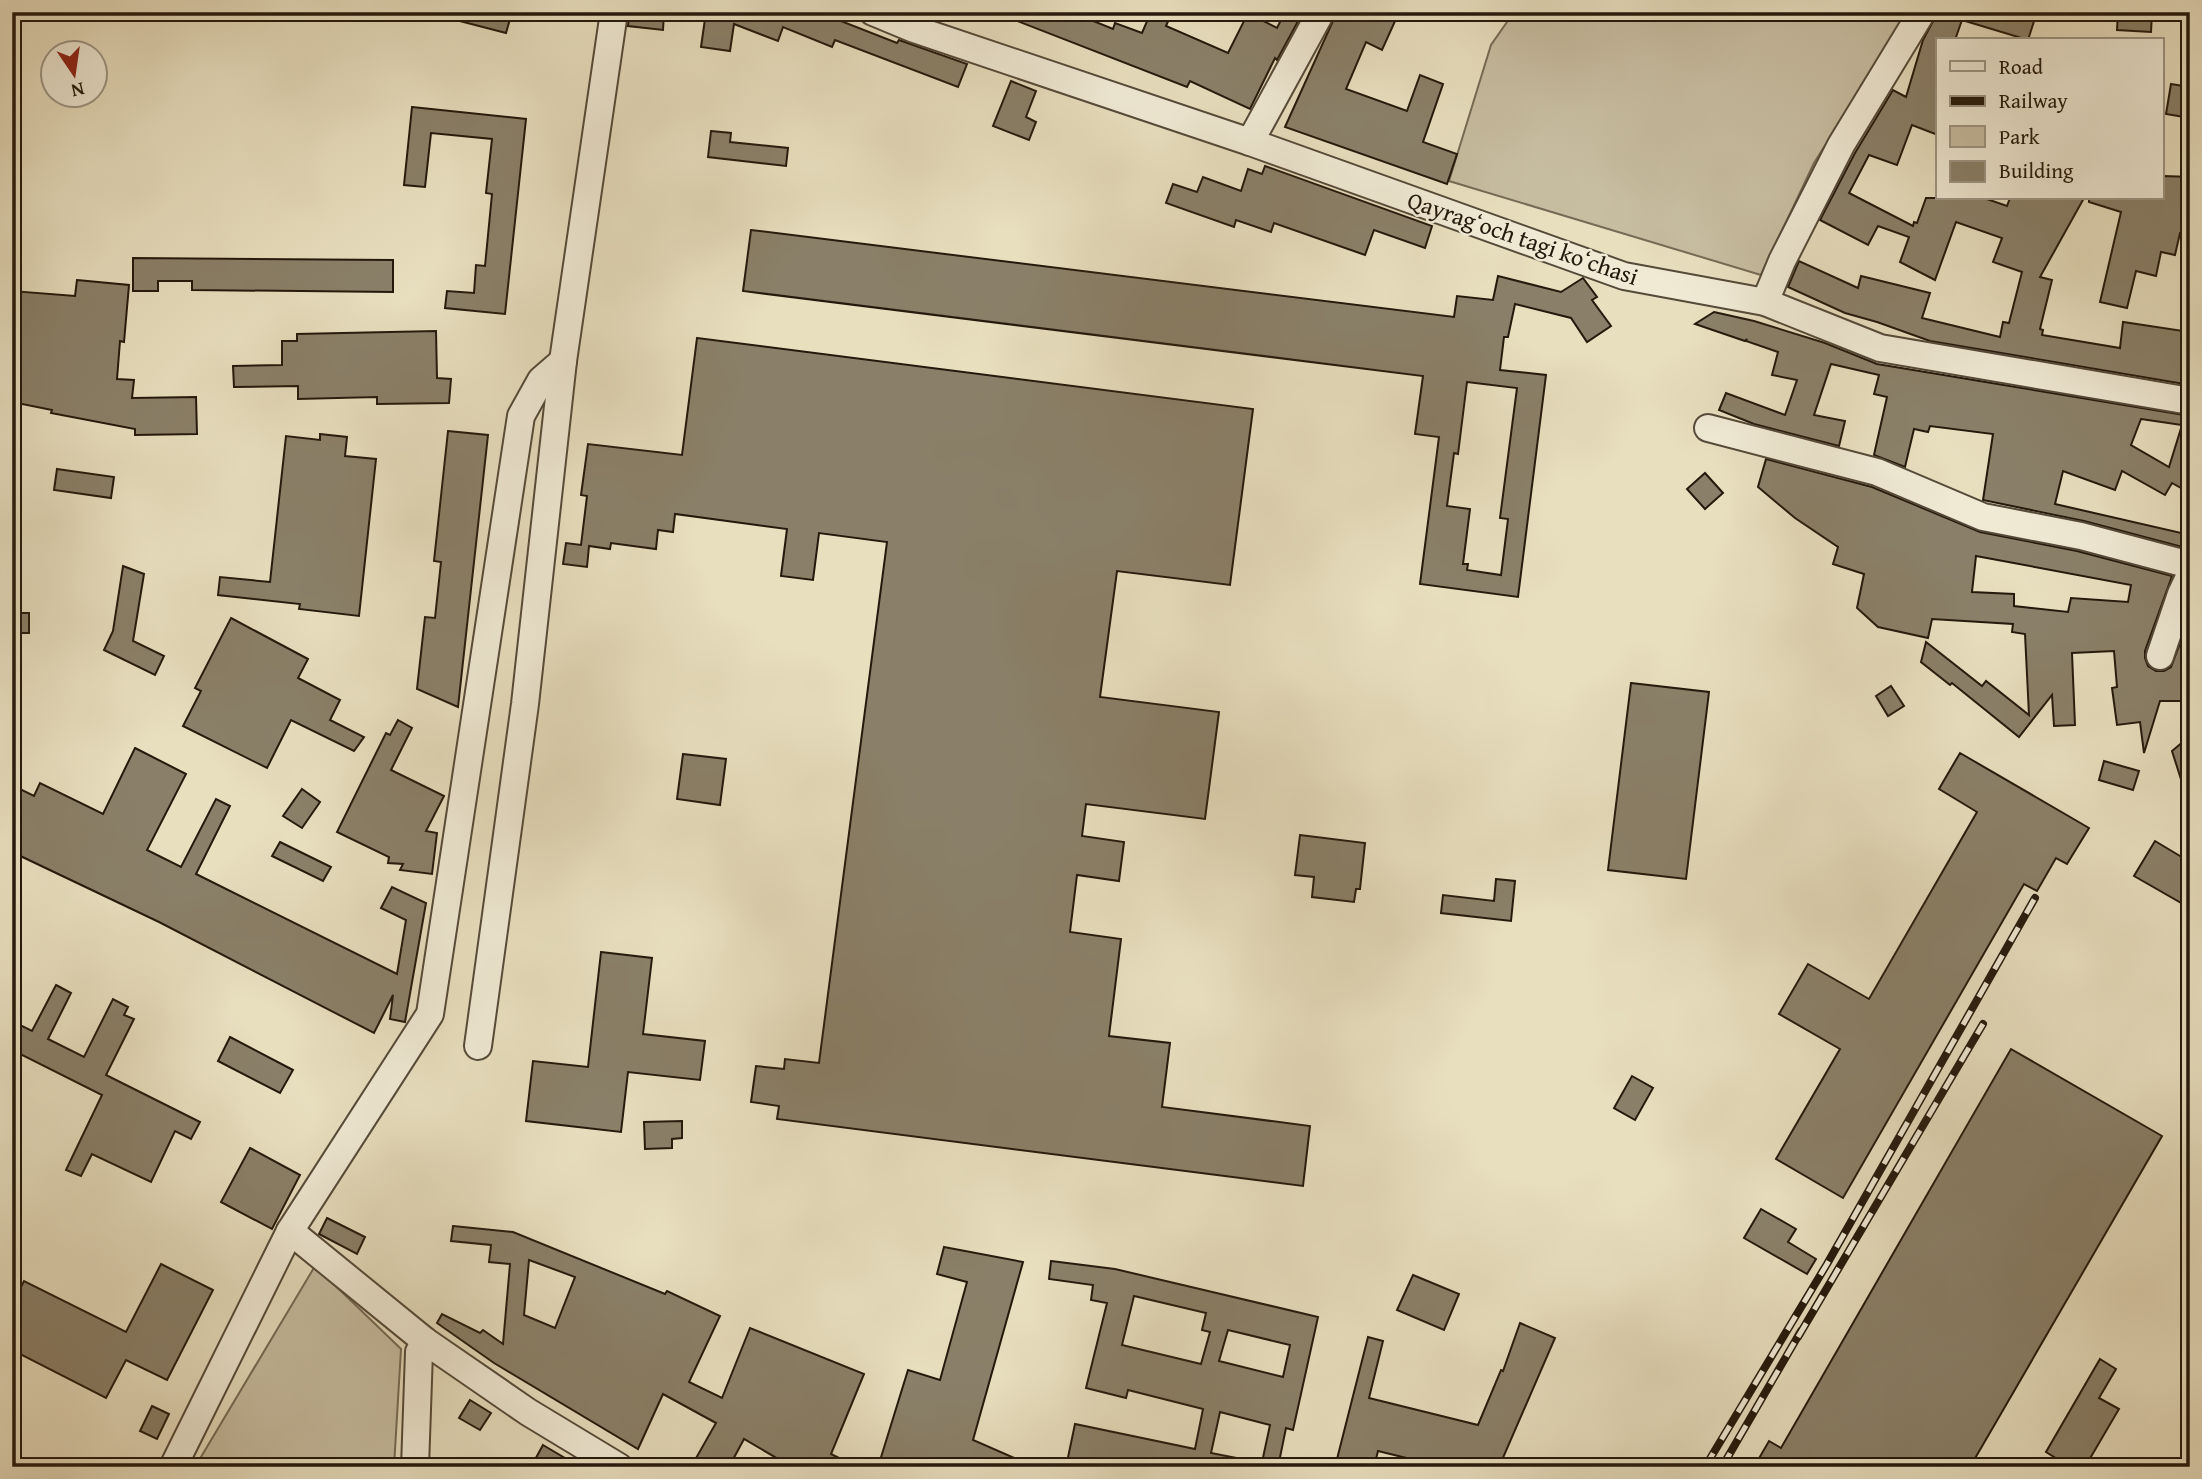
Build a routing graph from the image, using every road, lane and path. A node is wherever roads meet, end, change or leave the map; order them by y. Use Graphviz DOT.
graph roads {
  1 [pos="614,12"];
  2 [pos="873,12"];
  3 [pos="1321,12"];
  4 [pos="1922,12"];
  5 [pos="1250,142"];
  6 [pos="1765,302"];
  7 [pos="563,360"];
  8 [pos="2190,401"];
  9 [pos="1708,428"];
  10 [pos="2190,565"];
  11 [pos="2190,575"];
  12 [pos="2160,656"];
  13 [pos="478,1046"];
  14 [pos="290,1231"];
  15 [pos="425,1341"];
  16 [pos="173,1467"];
  17 [pos="415,1467"];
  18 [pos="619,1467"];
  1 -- 7 [label="street"];
  2 -- 5 [label="street, Qayragʻoch tagi koʻchasi"];
  3 -- 5 [label="street"];
  4 -- 6 [label="street"];
  5 -- 6 [label="street, Qayragʻoch tagi koʻchasi"];
  6 -- 8 [label="street, Qayragʻoch tagi koʻchasi"];
  7 -- 13 [label="street"];
  7 -- 14 [label="street"];
  9 -- 10 [label="street"];
  11 -- 12 [label="street"];
  14 -- 15 [label="street"];
  14 -- 16 [label="street"];
  15 -- 17 [label="street"];
  15 -- 18 [label="street"];
}
